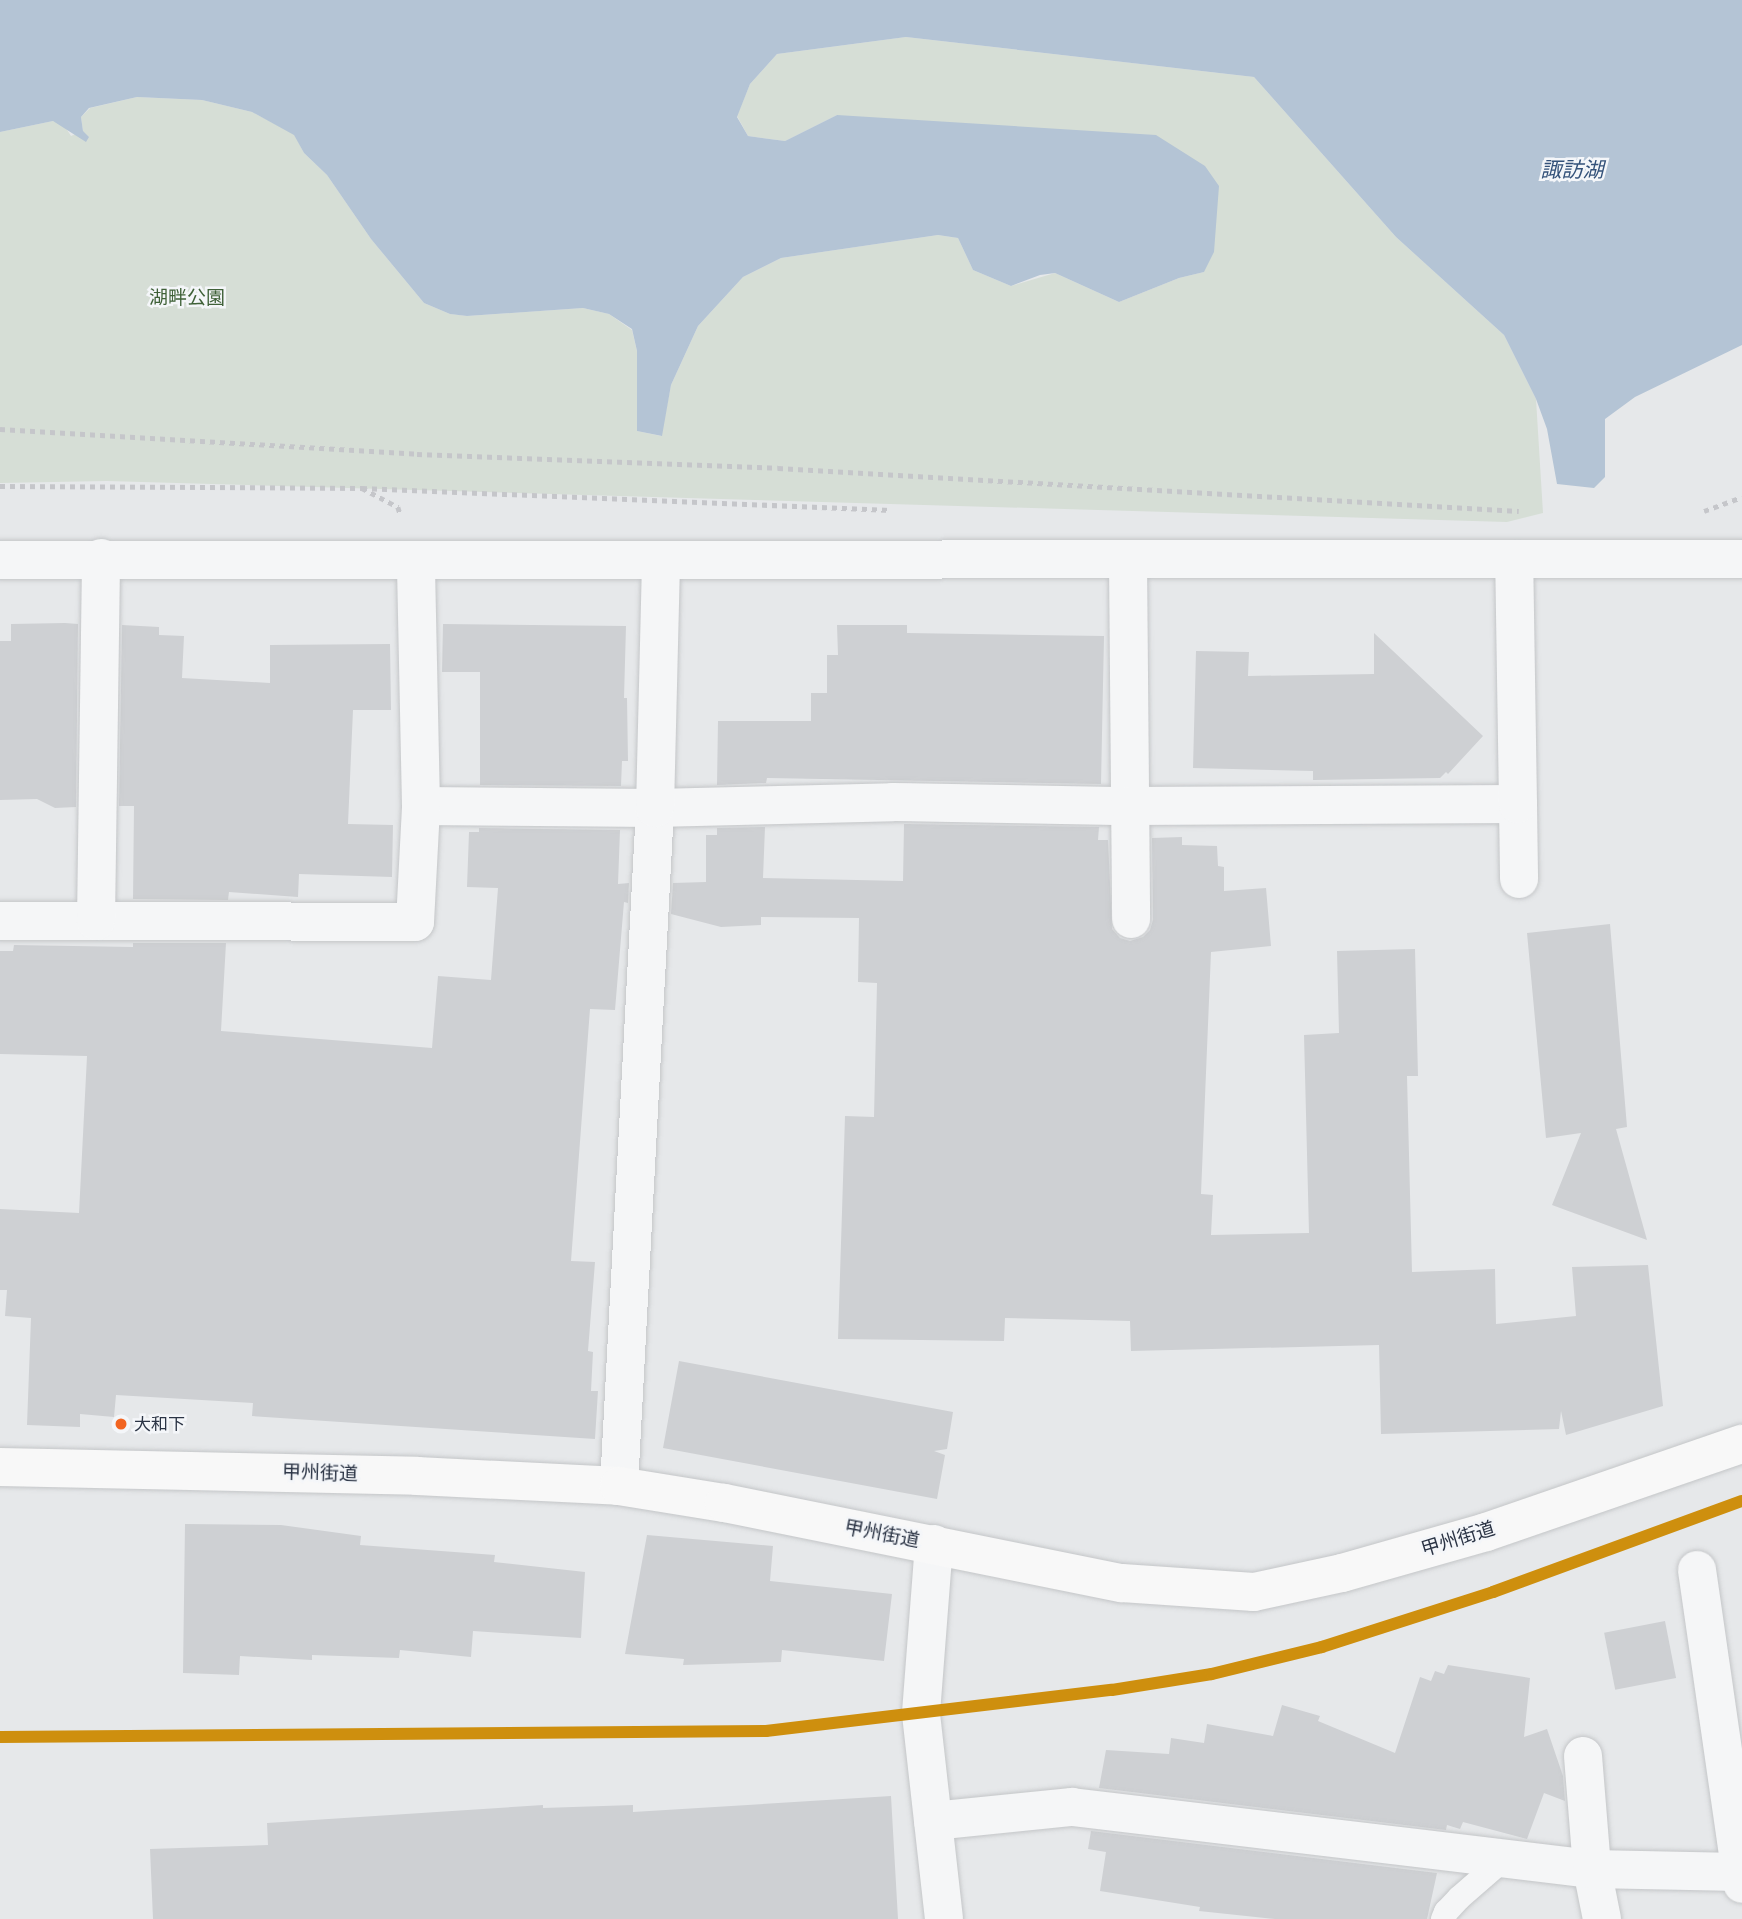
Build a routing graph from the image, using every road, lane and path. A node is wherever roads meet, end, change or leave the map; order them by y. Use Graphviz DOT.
graph roads {
  1 [pos="0,429"];
  2 [pos="0,486"];
  3 [pos="1742,497"];
  4 [pos="1532,511"];
  5 [pos="1699,513"];
  6 [pos="101,558"];
  7 [pos="1514,559"];
  8 [pos="1742,559"];
  9 [pos="0,560"];
  10 [pos="416,560"];
  11 [pos="1128,560"];
  12 [pos="661,562"];
  13 [pos="1518,804"];
  14 [pos="421,806"];
  15 [pos="1130,806"];
  16 [pos="655,808"];
  17 [pos="1518,879"];
  18 [pos="1131,919"];
  19 [pos="0,920"];
  20 [pos="96,921"];
  21 [pos="1742,1444"];
  22 [pos="0,1467"];
  23 [pos="619,1486"];
  24 [pos="934,1544"];
  25 [pos="1697,1570"];
  26 [pos="1583,1756"];
  27 [pos="933,1821"];
  28 [pos="1505,1858"];
  29 [pos="1592,1869"];
  30 [pos="1741,1878"];
  31 [pos="944,1919"];
  32 [pos="1443,1919"];
  33 [pos="1602,1919"];
  1 -- 4 [label="path"];
  2 -- 10 [label="path"];
  3 -- 5 [label="path"];
  6 -- 9 [label="street"];
  6 -- 10 [label="street"];
  6 -- 20 [label="street"];
  7 -- 8 [label="street"];
  7 -- 11 [label="street"];
  7 -- 13 [label="street"];
  10 -- 12 [label="street"];
  10 -- 14 [label="street"];
  11 -- 12 [label="street"];
  11 -- 15 [label="street"];
  12 -- 16 [label="street"];
  13 -- 15 [label="street"];
  13 -- 17 [label="street"];
  14 -- 16 [label="street"];
  14 -- 20 [label="street"];
  15 -- 16 [label="street"];
  15 -- 18 [label="street"];
  16 -- 23 [label="street"];
  19 -- 20 [label="street"];
  21 -- 24 [label="highway, 甲州街道"];
  22 -- 23 [label="highway, 甲州街道"];
  23 -- 24 [label="highway, 甲州街道"];
  24 -- 27 [label="street"];
  25 -- 30 [label="street"];
  26 -- 29 [label="street"];
  27 -- 28 [label="street"];
  27 -- 31 [label="street"];
  28 -- 29 [label="street"];
  28 -- 32 [label="lane"];
  29 -- 30 [label="street"];
  29 -- 33 [label="street"];
}
